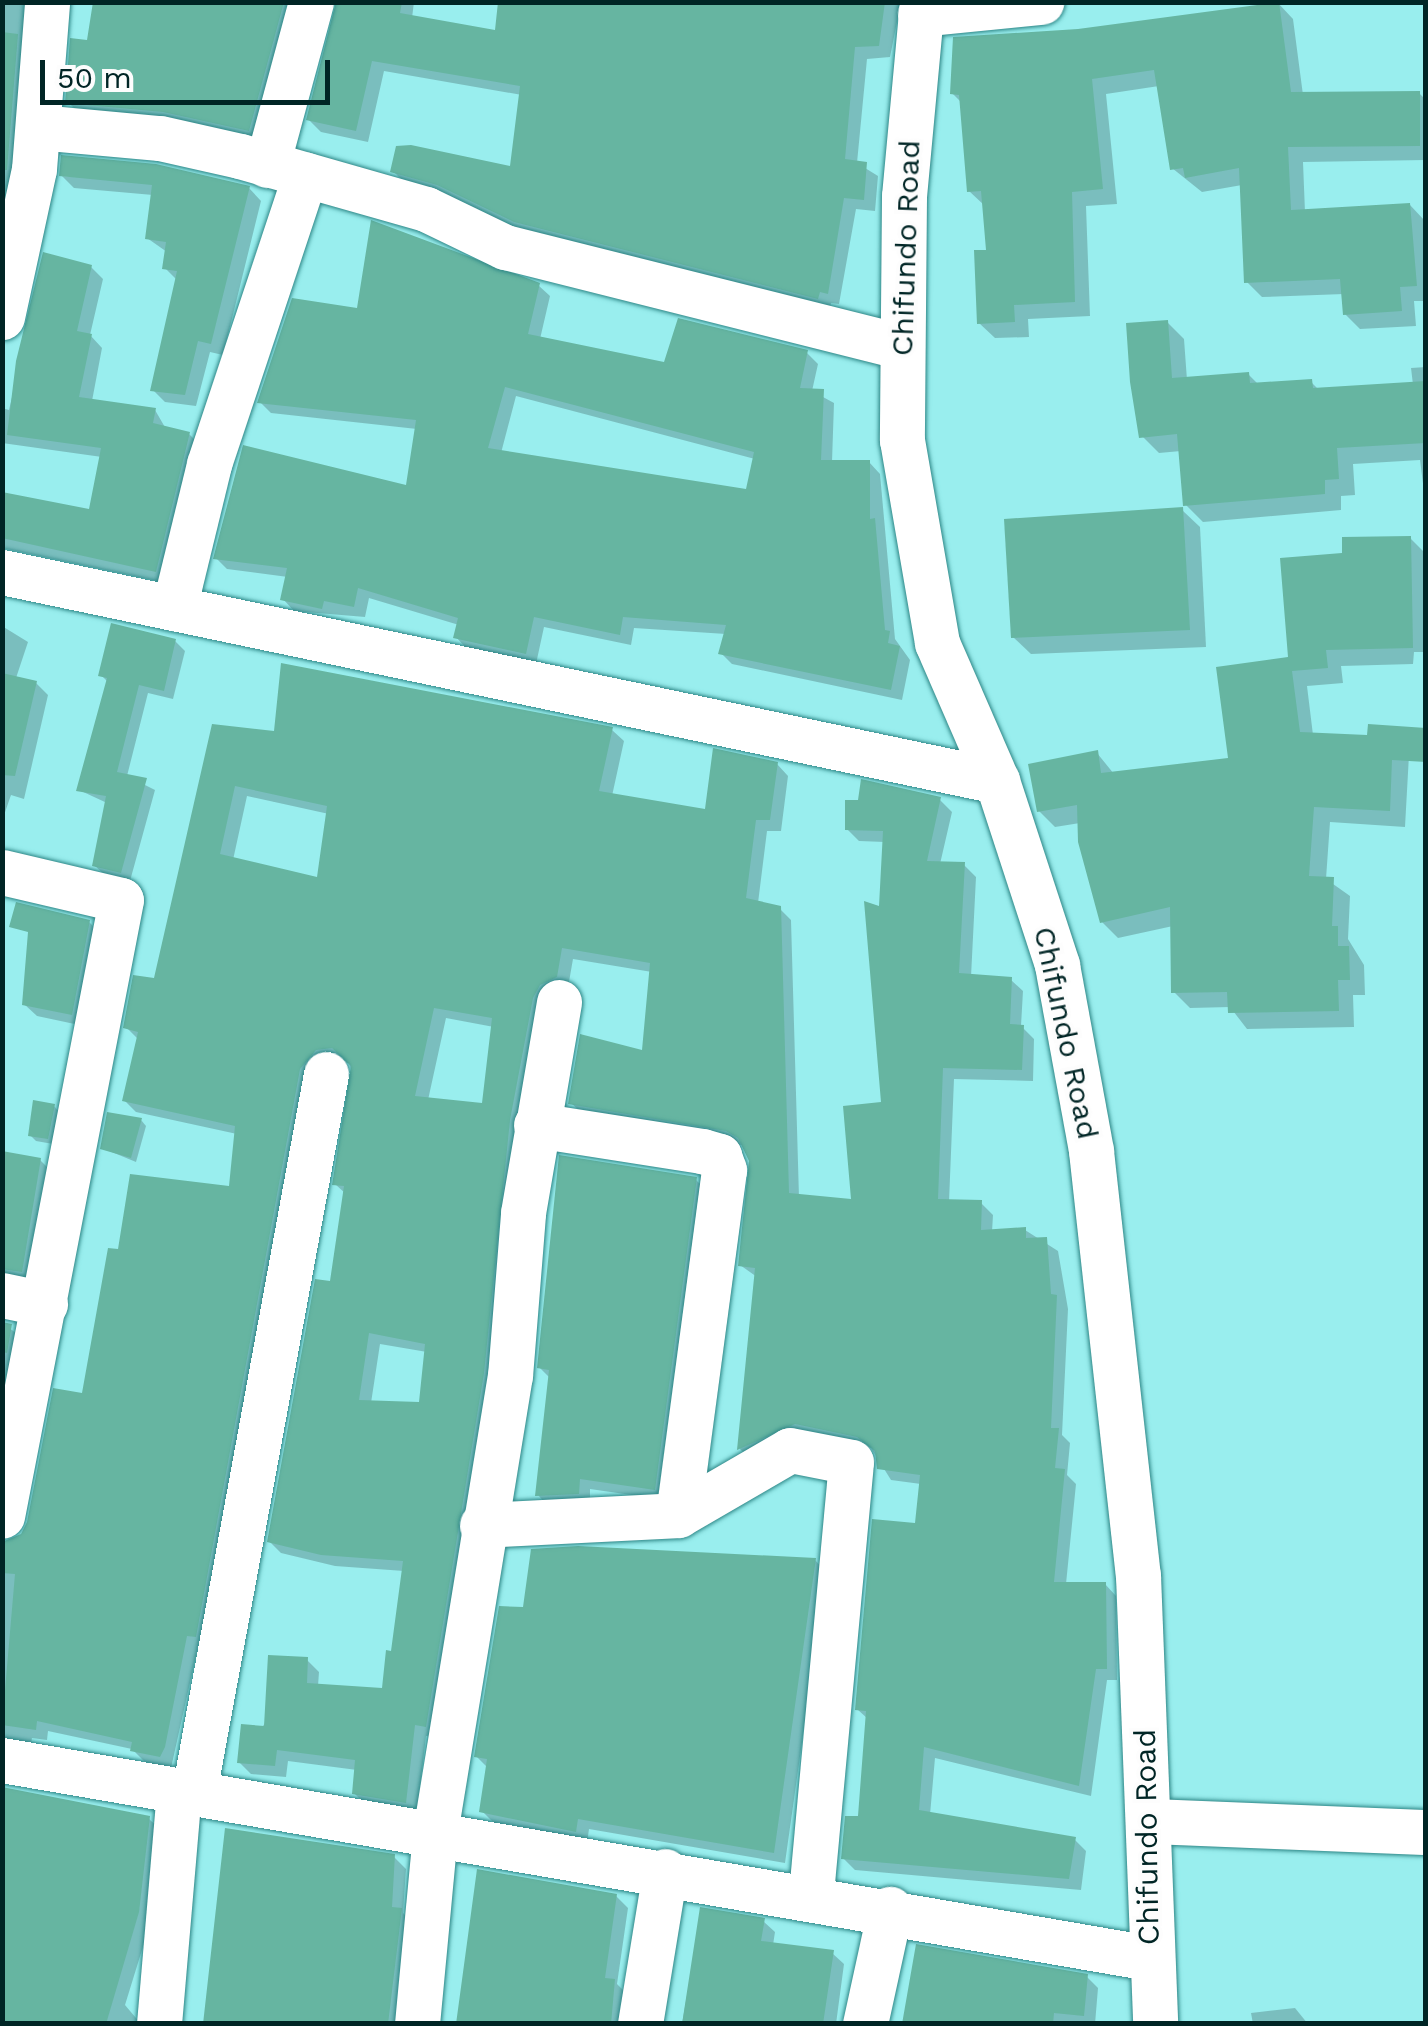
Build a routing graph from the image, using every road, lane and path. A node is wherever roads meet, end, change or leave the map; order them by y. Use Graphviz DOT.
graph roads {
  1 [pos="48,2"];
  2 [pos="311,2"];
  3 [pos="1041,2"];
  4 [pos="921,8"];
  5 [pos="38,127"];
  6 [pos="286,170"];
  7 [pos="2,317"];
  8 [pos="902,348"];
  9 [pos="2,572"];
  10 [pos="174,608"];
  11 [pos="997,781"];
  12 [pos="2,872"];
  13 [pos="559,1002"];
  14 [pos="326,1074"];
  15 [pos="536,1125"];
  16 [pos="24,1299"];
  17 [pos="678,1514"];
  18 [pos="2,1516"];
  19 [pos="482,1524"];
  20 [pos="2,1760"];
  21 [pos="186,1791"];
  22 [pos="1149,1821"];
  23 [pos="435,1832"];
  24 [pos="1426,1832"];
  25 [pos="665,1871"];
  26 [pos="811,1896"];
  27 [pos="890,1909"];
  28 [pos="1150,1958"];
  29 [pos="159,2024"];
  30 [pos="417,2024"];
  31 [pos="640,2024"];
  32 [pos="866,2024"];
  33 [pos="1155,2024"];
  1 -- 5 [label="street"];
  2 -- 6 [label="street"];
  3 -- 4 [label="street"];
  4 -- 8 [label="street, Chifundo Road"];
  5 -- 6 [label="street"];
  5 -- 7 [label="street"];
  6 -- 8 [label="street"];
  6 -- 10 [label="street"];
  8 -- 11 [label="street, Chifundo Road"];
  9 -- 10 [label="street"];
  10 -- 11 [label="street"];
  11 -- 22 [label="street, Chifundo Road"];
  12 -- 16 [label="street"];
  13 -- 15 [label="street"];
  14 -- 21 [label="street"];
  15 -- 17 [label="street"];
  15 -- 19 [label="street"];
  16 -- 18 [label="street"];
  17 -- 19 [label="street"];
  17 -- 26 [label="street"];
  19 -- 23 [label="street"];
  20 -- 21 [label="street"];
  21 -- 23 [label="street"];
  21 -- 29 [label="street"];
  22 -- 24 [label="street"];
  22 -- 28 [label="street, Chifundo Road"];
  23 -- 25 [label="street"];
  23 -- 30 [label="street"];
  25 -- 26 [label="street"];
  25 -- 31 [label="street"];
  26 -- 27 [label="street"];
  27 -- 28 [label="street"];
  27 -- 32 [label="street"];
  28 -- 33 [label="street, Chifundo Road"];
}
